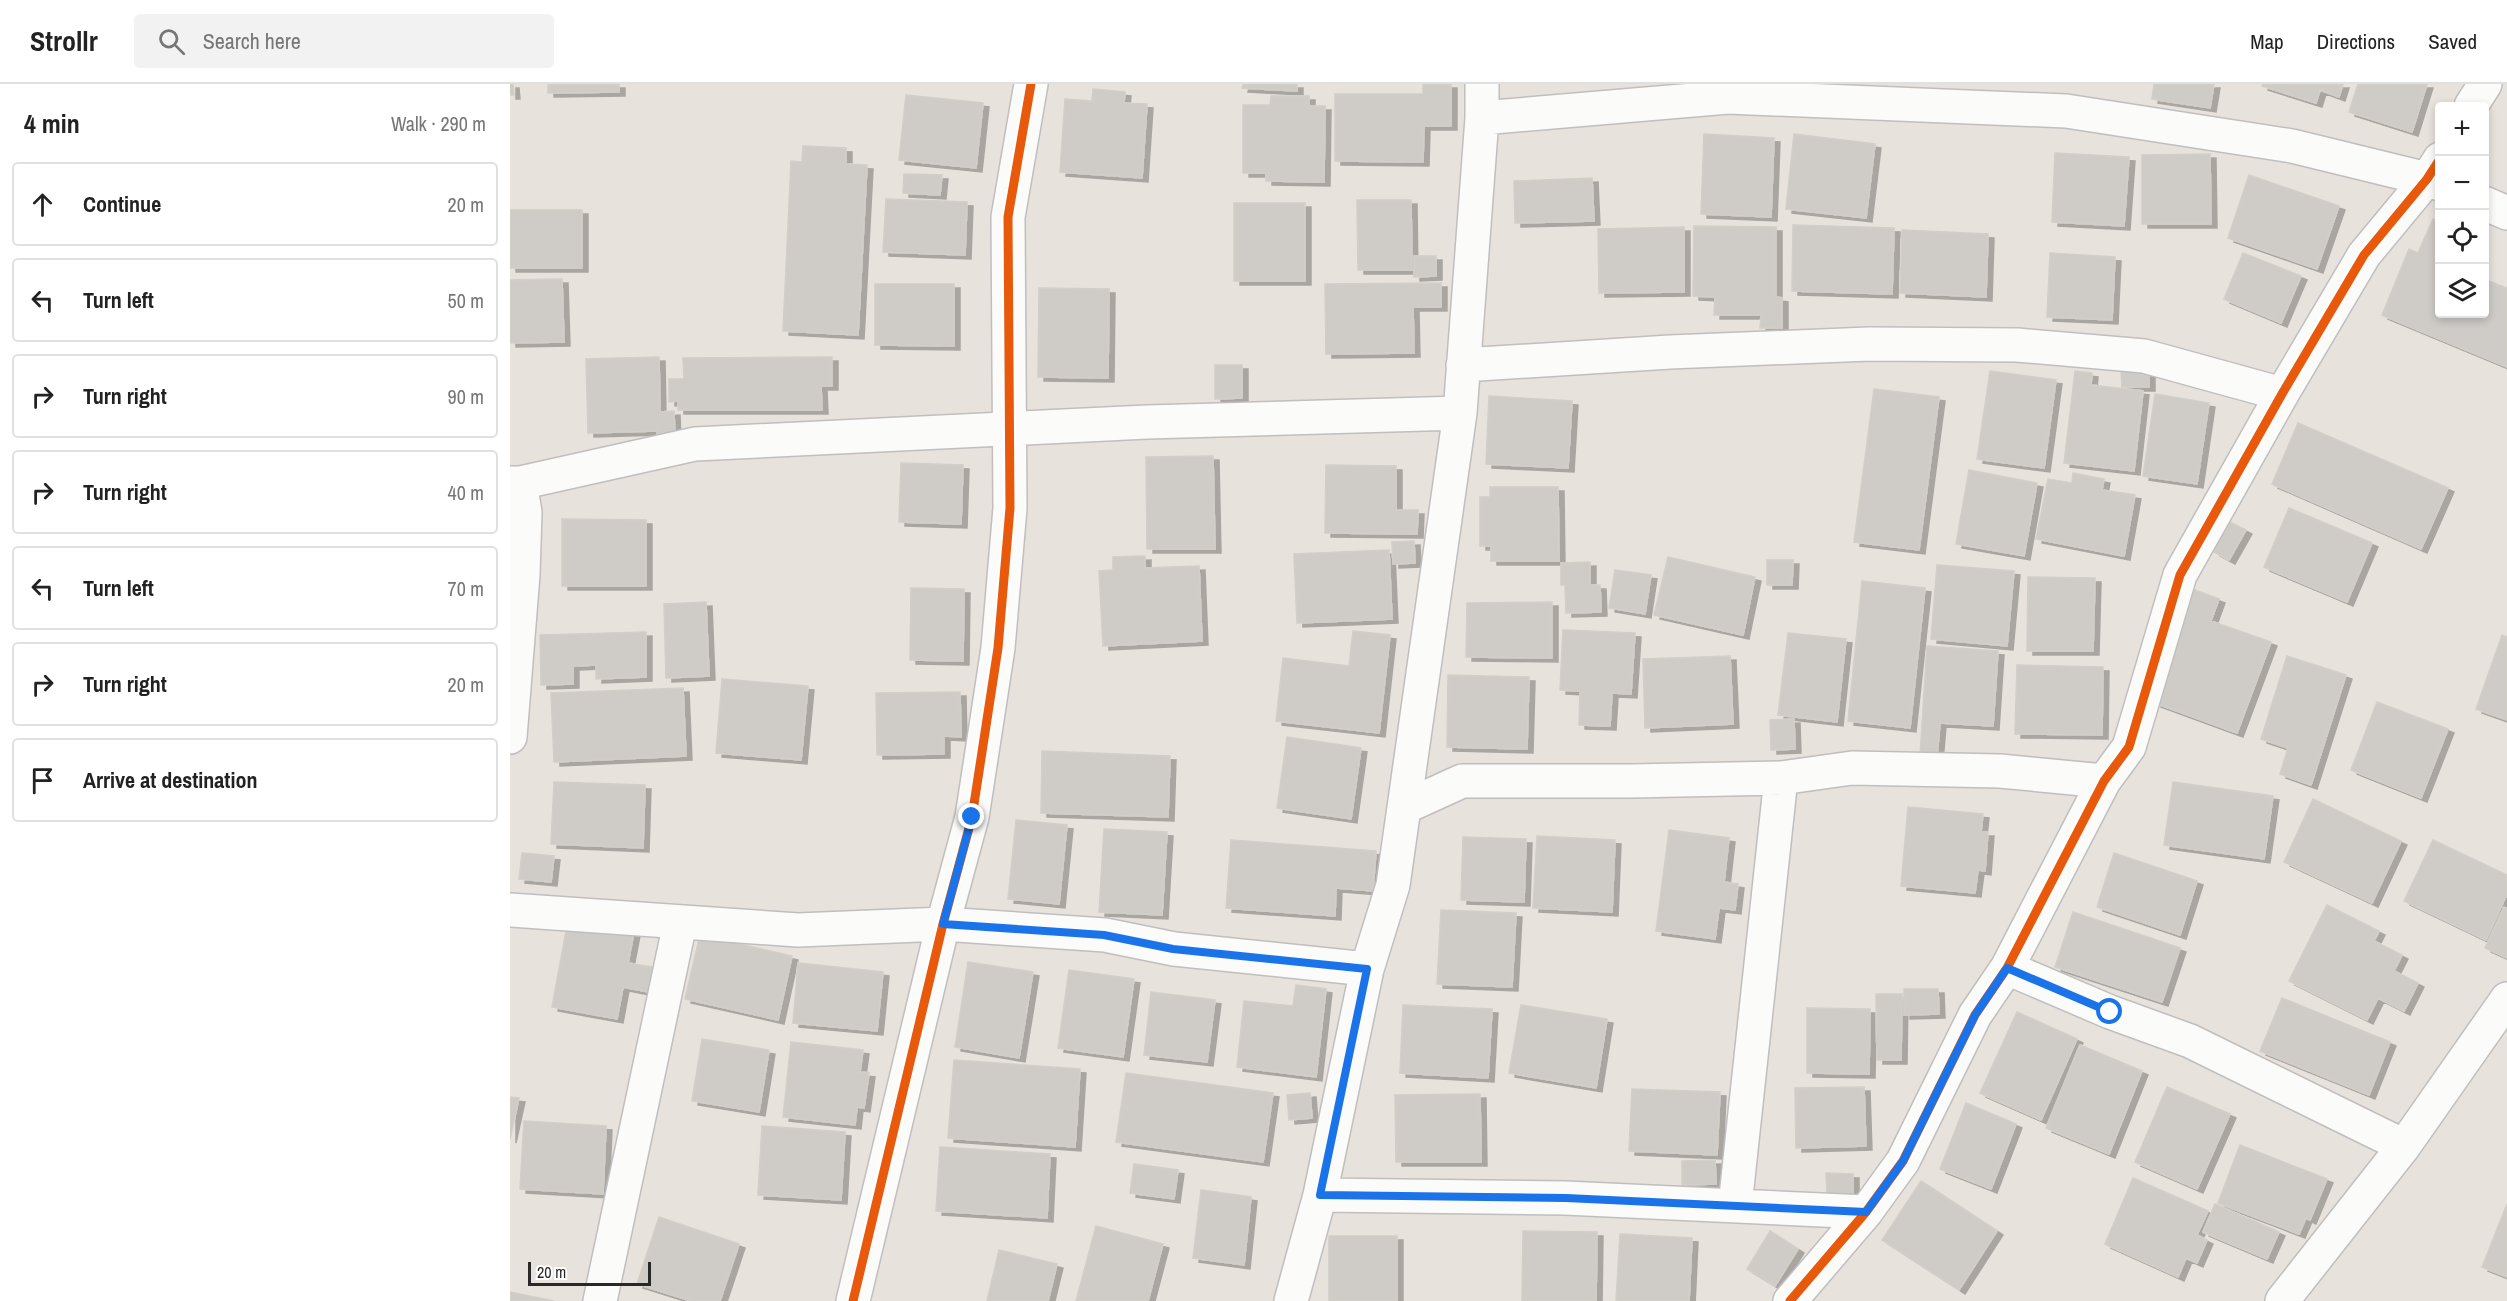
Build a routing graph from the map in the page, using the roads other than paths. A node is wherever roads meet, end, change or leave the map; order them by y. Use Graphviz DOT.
graph roads {
  1 [pos="1031,84"];
  2 [pos="1482,84"];
  3 [pos="2484,84"];
  4 [pos="1728,90"];
  5 [pos="2473,102"];
  6 [pos="1482,118"];
  7 [pos="2435,174"];
  8 [pos="2489,205"];
  9 [pos="2507,213"];
  10 [pos="1463,364"];
  11 [pos="2282,394"];
  12 [pos="1460,413"];
  13 [pos="1010,429"];
  14 [pos="515,483"];
  15 [pos="510,737"];
  16 [pos="1781,778"];
  17 [pos="2104,781"];
  18 [pos="1405,807"];
  19 [pos="510,910"];
  20 [pos="680,923"];
  21 [pos="943,924"];
  22 [pos="2007,968"];
  23 [pos="1367,969"];
  24 [pos="2507,999"];
  25 [pos="2404,1146"];
  26 [pos="1320,1195"];
  27 [pos="1735,1206"];
  28 [pos="1866,1212"];
  29 [pos="600,1301"];
  30 [pos="852,1301"];
  31 [pos="1291,1301"];
  32 [pos="1790,1301"];
  33 [pos="2282,1301"];
  1 -- 13 [label="street"];
  2 -- 6 [label="street"];
  3 -- 5 [label="street"];
  4 -- 6 [label="street"];
  4 -- 7 [label="street"];
  6 -- 10 [label="street"];
  7 -- 11 [label="street"];
  8 -- 9 [label="street"];
  10 -- 11 [label="street"];
  10 -- 12 [label="street"];
  11 -- 17 [label="street"];
  12 -- 13 [label="street"];
  12 -- 18 [label="street"];
  13 -- 14 [label="street"];
  13 -- 21 [label="street"];
  14 -- 15 [label="street"];
  16 -- 17 [label="street"];
  16 -- 18 [label="street"];
  16 -- 27 [label="street"];
  17 -- 22 [label="street"];
  18 -- 23 [label="street"];
  19 -- 20 [label="street"];
  20 -- 21 [label="street"];
  20 -- 29 [label="street"];
  21 -- 23 [label="street"];
  21 -- 30 [label="street"];
  22 -- 25 [label="street"];
  22 -- 28 [label="street"];
  23 -- 26 [label="street"];
  24 -- 25 [label="street"];
  25 -- 33 [label="street"];
  26 -- 27 [label="street"];
  26 -- 31 [label="street"];
  27 -- 28 [label="street"];
  28 -- 32 [label="street"];
}
